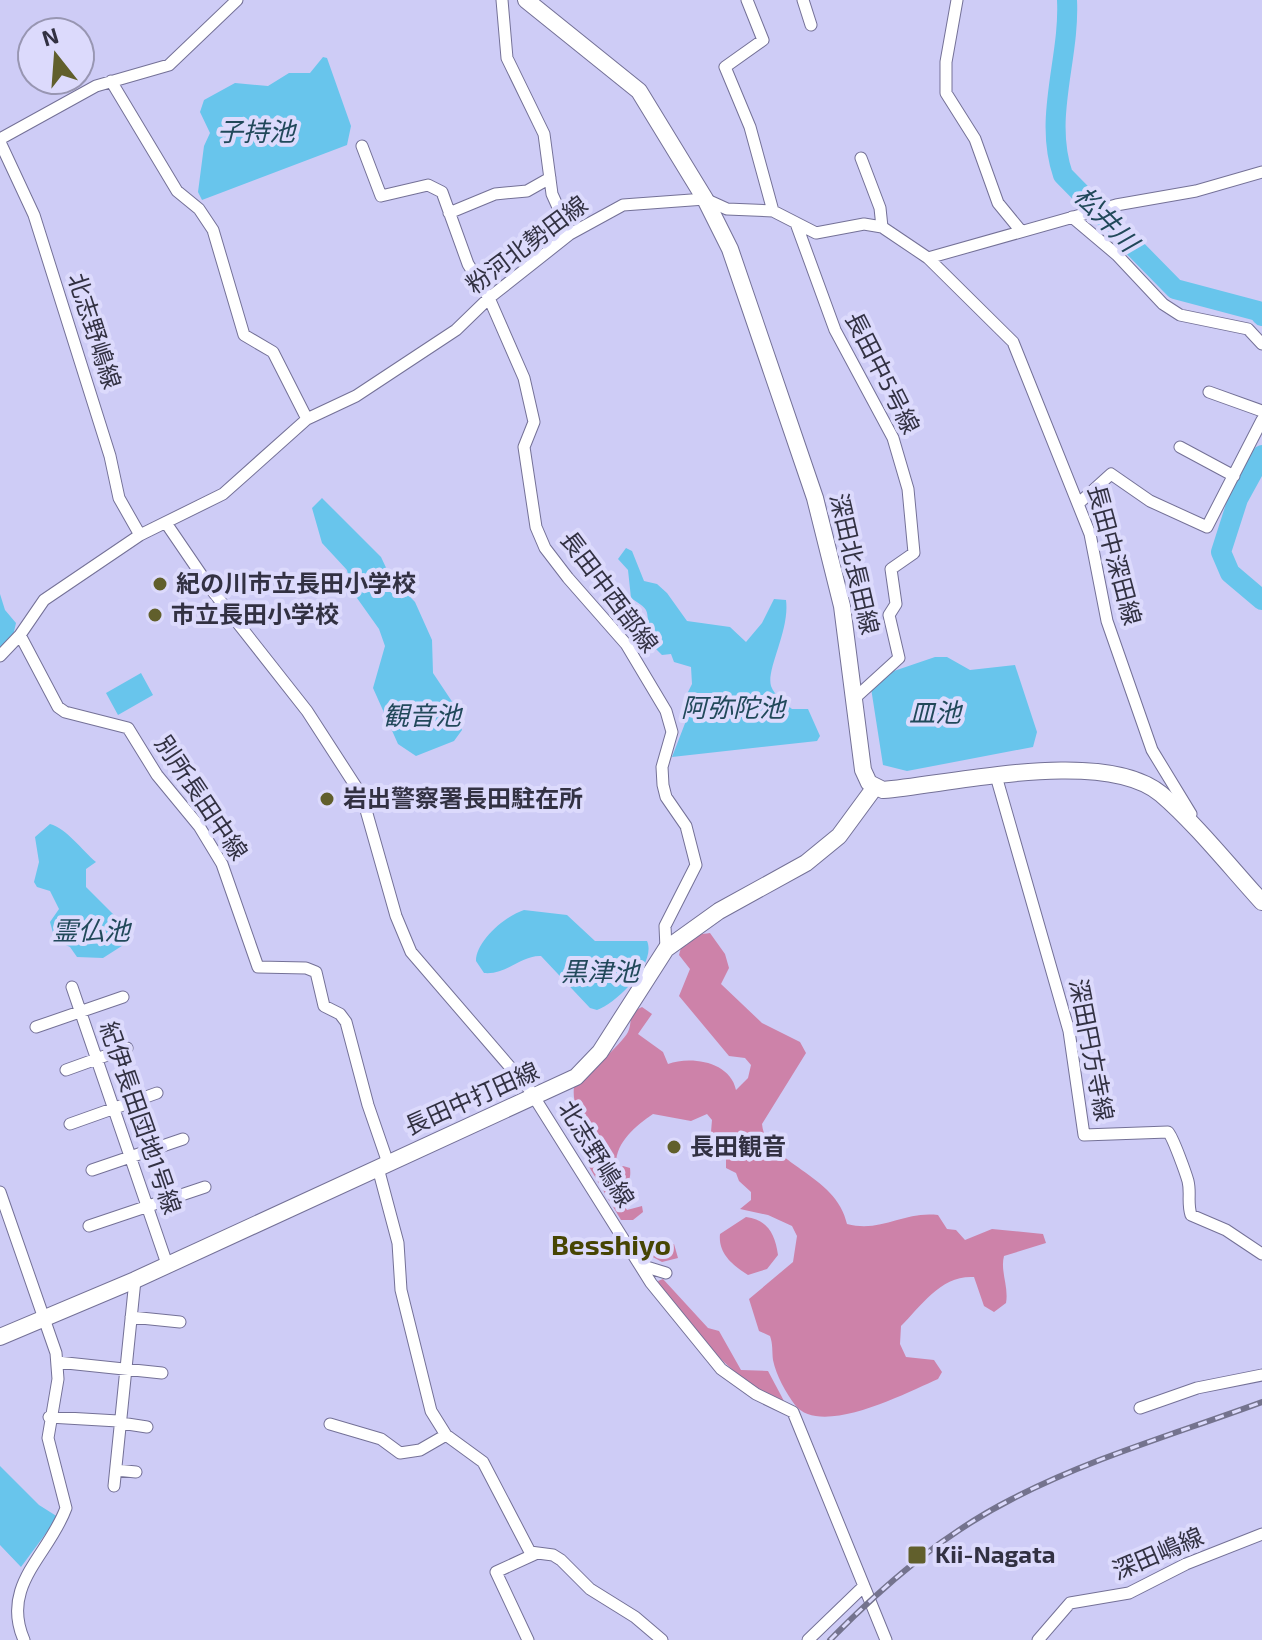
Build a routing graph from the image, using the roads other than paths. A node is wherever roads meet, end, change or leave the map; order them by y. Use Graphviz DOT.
graph roads {
  1 [pos="237,0"];
  2 [pos="502,0"];
  3 [pos="526,0"];
  4 [pos="747,0"];
  5 [pos="803,0"];
  6 [pos="957,0"];
  7 [pos="811,25"];
  8 [pos="111,81"];
  9 [pos="0,140"];
  10 [pos="362,146"];
  11 [pos="861,158"];
  12 [pos="1262,172"];
  13 [pos="550,178"];
  14 [pos="705,199"];
  15 [pos="773,211"];
  16 [pos="449,213"];
  17 [pos="1075,216"];
  18 [pos="797,226"];
  19 [pos="882,227"];
  20 [pos="1021,231"];
  21 [pos="570,234"];
  22 [pos="928,258"];
  23 [pos="489,298"];
  24 [pos="1262,344"];
  25 [pos="1209,392"];
  26 [pos="1262,411"];
  27 [pos="307,419"];
  28 [pos="1262,420"];
  29 [pos="1180,447"];
  30 [pos="1234,476"];
  31 [pos="1079,503"];
  32 [pos="166,523"];
  33 [pos="140,535"];
  34 [pos="20,635"];
  35 [pos="0,656"];
  36 [pos="855,698"];
  37 [pos="996,776"];
  38 [pos="875,787"];
  39 [pos="1206,842"];
  40 [pos="1262,902"];
  41 [pos="666,949"];
  42 [pos="72,987"];
  43 [pos="123,997"];
  44 [pos="80,1012"];
  45 [pos="36,1027"];
  46 [pos="127,1048"];
  47 [pos="96,1059"];
  48 [pos="66,1070"];
  49 [pos="157,1093"];
  50 [pos="535,1098"];
  51 [pos="113,1109"];
  52 [pos="70,1124"];
  53 [pos="183,1139"];
  54 [pos="129,1157"];
  55 [pos="383,1166"];
  56 [pos="92,1170"];
  57 [pos="205,1187"];
  58 [pos="0,1192"];
  59 [pos="147,1207"];
  60 [pos="89,1226"];
  61 [pos="1262,1254"];
  62 [pos="167,1264"];
  63 [pos="640,1265"];
  64 [pos="666,1273"];
  65 [pos="135,1280"];
  66 [pos="131,1317"];
  67 [pos="44,1320"];
  68 [pos="180,1322"];
  69 [pos="0,1337"];
  70 [pos="57,1362"];
  71 [pos="124,1369"];
  72 [pos="162,1373"];
  73 [pos="1262,1375"];
  74 [pos="1140,1408"];
  75 [pos="49,1417"];
  76 [pos="119,1422"];
  77 [pos="330,1424"];
  78 [pos="147,1427"];
  79 [pos="446,1435"];
  80 [pos="116,1470"];
  81 [pos="136,1472"];
  82 [pos="114,1486"];
  83 [pos="1262,1534"];
  84 [pos="535,1554"];
  85 [pos="864,1586"];
  86 [pos="24,1640"];
  87 [pos="528,1640"];
  88 [pos="662,1640"];
  89 [pos="808,1640"];
  90 [pos="886,1640"];
  91 [pos="1038,1640"];
  1 -- 8 [label="street"];
  2 -- 13 [label="street"];
  3 -- 14 [label="street, 深田北長田線"];
  4 -- 15 [label="street"];
  5 -- 7 [label="street"];
  6 -- 20 [label="street"];
  8 -- 9 [label="street"];
  8 -- 27 [label="street"];
  9 -- 33 [label="street, 北志野嶋線"];
  10 -- 16 [label="street"];
  11 -- 19 [label="street"];
  12 -- 17 [label="street"];
  13 -- 16 [label="street"];
  13 -- 21 [label="street"];
  14 -- 15 [label="street, 粉河北勢田線"];
  14 -- 21 [label="street, 粉河北勢田線"];
  14 -- 36 [label="street, 深田北長田線"];
  15 -- 18 [label="street, 粉河北勢田線"];
  16 -- 23 [label="street, 長田中西部線"];
  17 -- 20 [label="street"];
  17 -- 24 [label="street"];
  18 -- 19 [label="street, 粉河北勢田線"];
  18 -- 36 [label="street, 長田中5号線"];
  19 -- 22 [label="street"];
  20 -- 22 [label="street"];
  21 -- 23 [label="street, 粉河北勢田線"];
  22 -- 31 [label="street, 長田中深田線"];
  23 -- 27 [label="street, 粉河北勢田線"];
  23 -- 41 [label="street, 長田中西部線"];
  25 -- 26 [label="street"];
  27 -- 32 [label="street, 粉河北勢田線"];
  28 -- 30 [label="street"];
  29 -- 30 [label="street"];
  30 -- 31 [label="street"];
  31 -- 39 [label="street, 長田中深田線"];
  32 -- 33 [label="street, 粉河北勢田線"];
  32 -- 50 [label="street, 北志野嶋線"];
  33 -- 34 [label="street, 粉河北勢田線"];
  34 -- 35 [label="street, 粉河北勢田線"];
  34 -- 55 [label="street, 別所長田中線"];
  36 -- 38 [label="street, 深田北長田線"];
  37 -- 38 [label="street"];
  37 -- 39 [label="street"];
  37 -- 61 [label="street, 深田円方寺線"];
  38 -- 41 [label="street, 長田中打田線"];
  39 -- 40 [label="street"];
  41 -- 50 [label="street, 長田中打田線"];
  42 -- 44 [label="street, 紀伊長田団地1号線"];
  43 -- 44 [label="street"];
  44 -- 45 [label="street"];
  44 -- 47 [label="street, 紀伊長田団地1号線"];
  46 -- 47 [label="street"];
  47 -- 48 [label="street"];
  47 -- 51 [label="street, 紀伊長田団地1号線"];
  49 -- 51 [label="street"];
  50 -- 55 [label="street, 長田中打田線"];
  50 -- 63 [label="street, 北志野嶋線"];
  51 -- 52 [label="street"];
  51 -- 54 [label="street, 紀伊長田団地1号線"];
  53 -- 54 [label="street"];
  54 -- 56 [label="street"];
  54 -- 59 [label="street, 紀伊長田団地1号線"];
  55 -- 62 [label="street, 長田中打田線"];
  55 -- 79 [label="street, 別所長田中線"];
  57 -- 59 [label="street"];
  58 -- 67 [label="street"];
  59 -- 60 [label="street"];
  59 -- 62 [label="street, 紀伊長田団地1号線"];
  62 -- 65 [label="street, 長田中打田線"];
  63 -- 64 [label="street"];
  63 -- 85 [label="street, 北志野嶋線"];
  65 -- 66 [label="street"];
  65 -- 67 [label="street, 長田中打田線"];
  66 -- 68 [label="street"];
  66 -- 71 [label="street"];
  67 -- 69 [label="street, 長田中打田線"];
  67 -- 70 [label="street"];
  70 -- 71 [label="street"];
  70 -- 75 [label="street"];
  71 -- 72 [label="street"];
  71 -- 76 [label="street"];
  73 -- 74 [label="street"];
  75 -- 76 [label="street"];
  75 -- 86 [label="street"];
  76 -- 78 [label="street"];
  76 -- 80 [label="street"];
  77 -- 79 [label="street"];
  79 -- 84 [label="street, 別所長田中線"];
  80 -- 81 [label="street"];
  80 -- 82 [label="street"];
  83 -- 91 [label="street, 深田嶋線"];
  84 -- 87 [label="street"];
  84 -- 88 [label="street"];
  85 -- 89 [label="street"];
  85 -- 90 [label="street, 北志野嶋線"];
}
